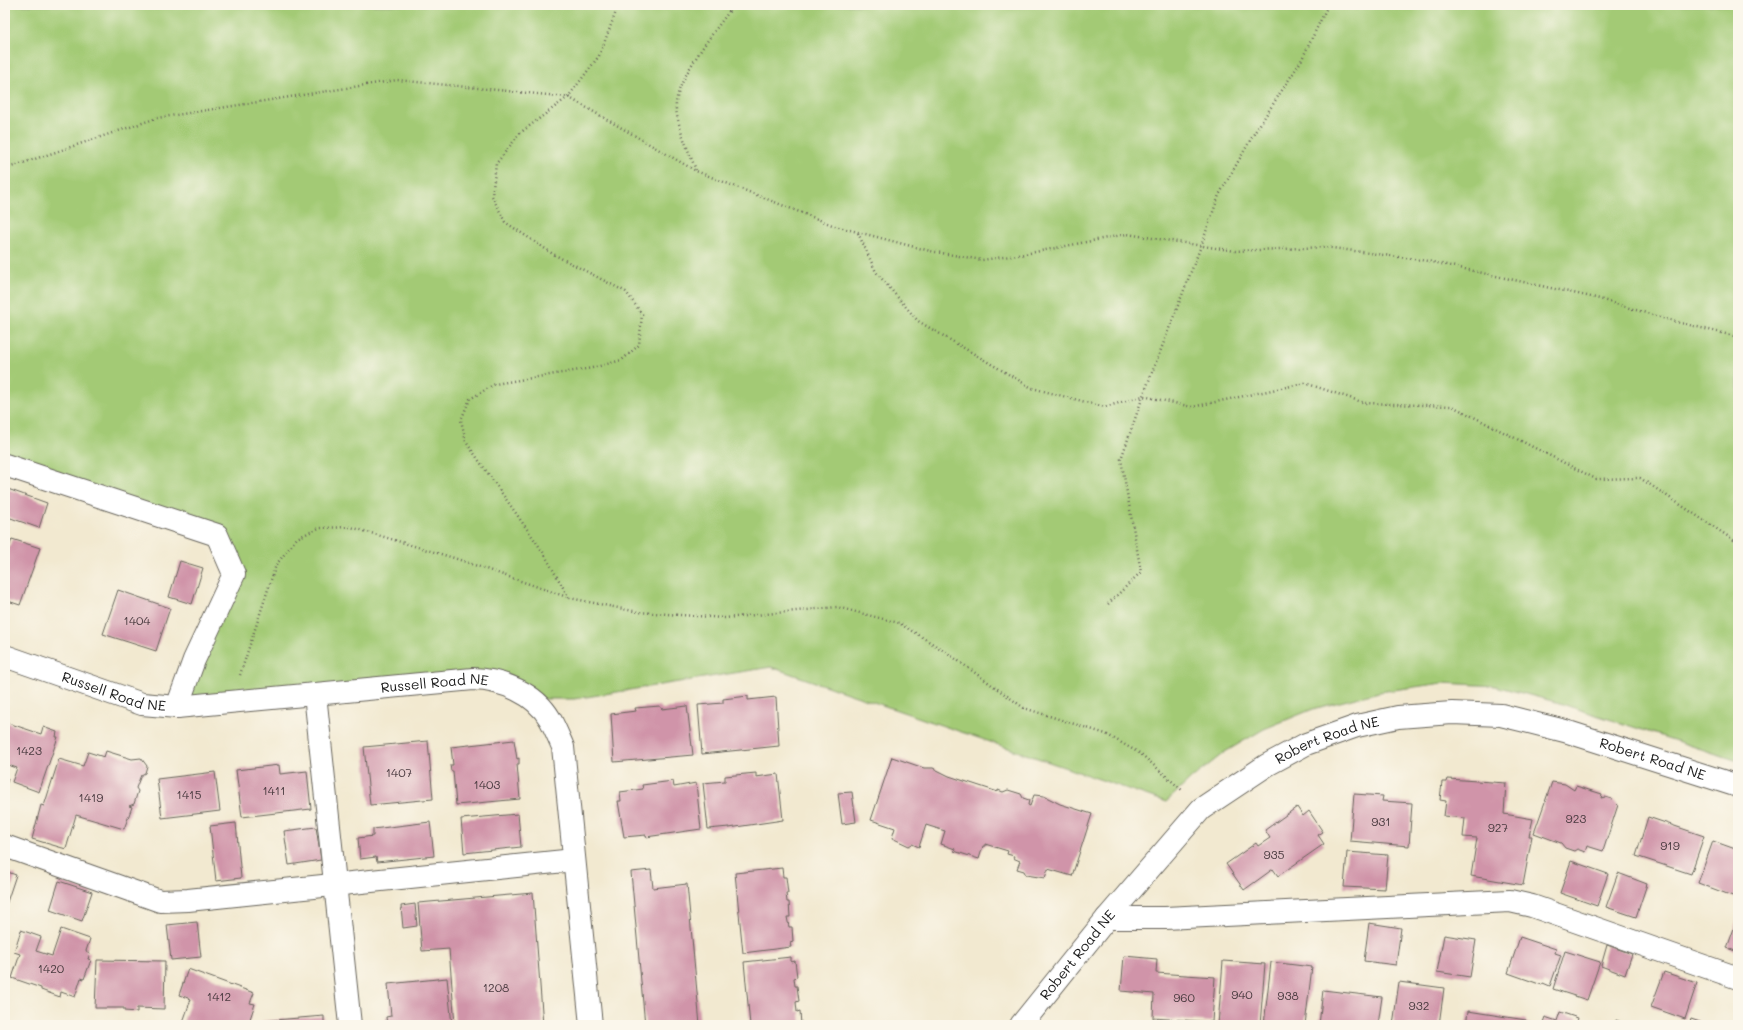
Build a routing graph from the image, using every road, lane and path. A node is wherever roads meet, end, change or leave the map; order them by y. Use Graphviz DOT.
graph roads {
  1 [pos="615,5"];
  2 [pos="734,5"];
  3 [pos="1328,5"];
  4 [pos="568,97"];
  5 [pos="5,169"];
  6 [pos="696,170"];
  7 [pos="858,232"];
  8 [pos="1201,246"];
  9 [pos="1738,337"];
  10 [pos="1143,396"];
  11 [pos="5,465"];
  12 [pos="1738,543"];
  13 [pos="570,598"];
  14 [pos="1108,604"];
  15 [pos="5,656"];
  16 [pos="315,694"];
  17 [pos="231,702"];
  18 [pos="177,707"];
  19 [pos="1738,786"];
  20 [pos="1201,809"];
  21 [pos="5,846"];
  22 [pos="574,860"];
  23 [pos="335,885"];
  24 [pos="1107,918"];
  25 [pos="1738,978"];
  26 [pos="350,1025"];
  27 [pos="591,1025"];
  28 [pos="1021,1025"];
  1 -- 4 [label="path"];
  2 -- 6 [label="path"];
  3 -- 8 [label="path"];
  4 -- 5 [label="path"];
  4 -- 6 [label="path"];
  4 -- 13 [label="path"];
  6 -- 7 [label="path"];
  7 -- 8 [label="path"];
  7 -- 10 [label="path"];
  8 -- 9 [label="path"];
  8 -- 10 [label="path"];
  10 -- 12 [label="path"];
  10 -- 14 [label="path"];
  11 -- 18 [label="street"];
  13 -- 17 [label="path"];
  13 -- 20 [label="path"];
  15 -- 18 [label="street, Russell Road NE"];
  16 -- 17 [label="street, Russell Road NE"];
  16 -- 22 [label="street, Russell Road NE"];
  16 -- 23 [label="street"];
  17 -- 18 [label="street, Russell Road NE"];
  19 -- 20 [label="street, Robert Road NE"];
  20 -- 24 [label="street, Robert Road NE"];
  21 -- 23 [label="street"];
  22 -- 23 [label="street"];
  22 -- 27 [label="street, Russell Road NE"];
  23 -- 26 [label="street"];
  24 -- 25 [label="street"];
  24 -- 28 [label="street, Robert Road NE"];
}
